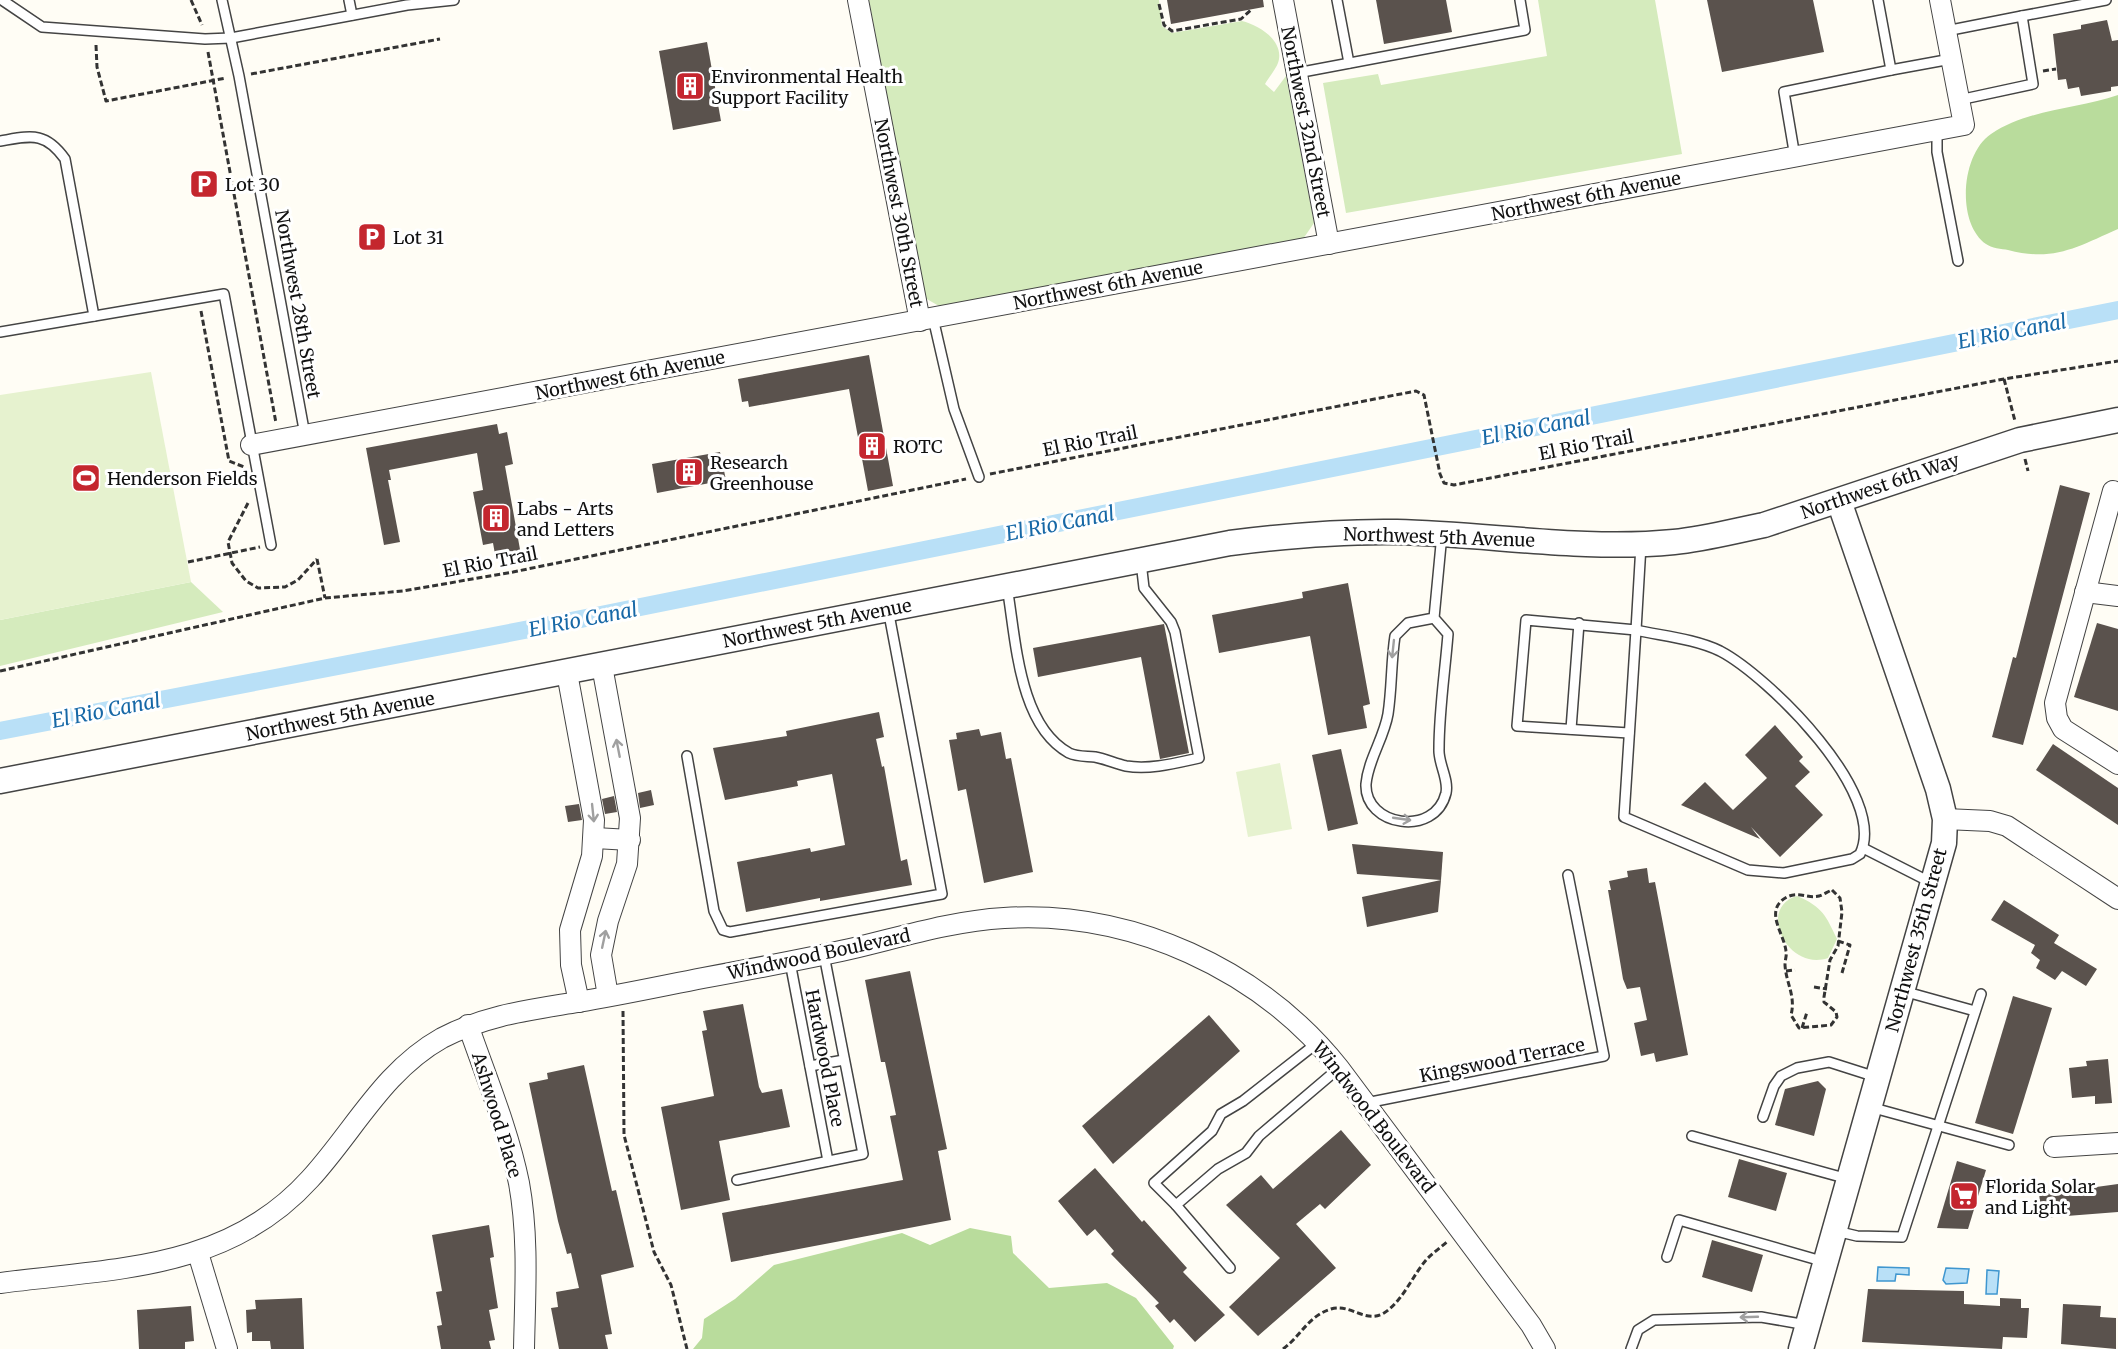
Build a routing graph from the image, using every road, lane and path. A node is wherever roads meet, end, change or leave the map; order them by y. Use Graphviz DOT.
graph roads {
  1 [pos="2,0"];
  2 [pos="191,0"];
  3 [pos="222,0"];
  4 [pos="349,0"];
  5 [pos="454,0"];
  6 [pos="858,0"];
  7 [pos="1282,0"];
  8 [pos="1337,0"];
  9 [pos="1520,0"];
  10 [pos="1878,0"];
  11 [pos="1940,0"];
  12 [pos="2106,0"];
  13 [pos="1159,4"];
  14 [pos="1251,10"];
  15 [pos="352,15"];
  16 [pos="2022,16"];
  17 [pos="1946,31"];
  18 [pos="231,38"];
  19 [pos="205,39"];
  20 [pos="1951,59"];
  21 [pos="1349,63"];
  22 [pos="1892,70"];
  23 [pos="1296,73"];
  24 [pos="1959,100"];
  25 [pos="1937,130"];
  26 [pos="0,141"];
  27 [pos="1795,157"];
  28 [pos="1329,244"];
  29 [pos="1958,261"];
  30 [pos="200,310"];
  31 [pos="94,316"];
  32 [pos="926,320"];
  33 [pos="0,332"];
  34 [pos="2118,361"];
  35 [pos="2118,420"];
  36 [pos="305,435"];
  37 [pos="279,440"];
  38 [pos="252,445"];
  39 [pos="244,467"];
  40 [pos="979,477"];
  41 [pos="2113,491"];
  42 [pos="1839,501"];
  43 [pos="1442,534"];
  44 [pos="1641,543"];
  45 [pos="271,545"];
  46 [pos="317,559"];
  47 [pos="1140,560"];
  48 [pos="188,562"];
  49 [pos="1007,586"];
  50 [pos="2085,592"];
  51 [pos="2118,596"];
  52 [pos="325,598"];
  53 [pos="888,609"];
  54 [pos="1434,618"];
  55 [pos="1579,623"];
  56 [pos="1636,630"];
  57 [pos="602,666"];
  58 [pos="0,671"];
  59 [pos="567,673"];
  60 [pos="1571,729"];
  61 [pos="1629,733"];
  62 [pos="687,756"];
  63 [pos="2118,764"];
  64 [pos="0,781"];
  65 [pos="1945,819"];
  66 [pos="595,838"];
  67 [pos="630,840"];
  68 [pos="1863,848"];
  69 [pos="1568,875"];
  70 [pos="1934,884"];
  71 [pos="2118,899"];
  72 [pos="1839,941"];
  73 [pos="824,955"];
  74 [pos="790,962"];
  75 [pos="1795,970"];
  76 [pos="1786,971"];
  77 [pos="1842,973"];
  78 [pos="1814,987"];
  79 [pos="1827,989"];
  80 [pos="1903,991"];
  81 [pos="1981,994"];
  82 [pos="616,995"];
  83 [pos="579,1002"];
  84 [pos="1975,1011"];
  85 [pos="1807,1012"];
  86 [pos="468,1025"];
  87 [pos="1802,1028"];
  88 [pos="1317,1043"];
  89 [pos="844,1060"];
  90 [pos="810,1066"];
  91 [pos="1339,1068"];
  92 [pos="1878,1077"];
  93 [pos="1366,1103"];
  94 [pos="1870,1107"];
  95 [pos="1763,1118"];
  96 [pos="1939,1125"];
  97 [pos="1692,1136"];
  98 [pos="2118,1143"];
  99 [pos="2009,1144"];
  100 [pos="2054,1147"];
  101 [pos="828,1161"];
  102 [pos="1849,1179"];
  103 [pos="737,1180"];
  104 [pos="1176,1205"];
  105 [pos="1834,1230"];
  106 [pos="1461,1231"];
  107 [pos="198,1253"];
  108 [pos="1667,1257"];
  109 [pos="1825,1262"];
  110 [pos="1230,1268"];
  111 [pos="0,1283"];
  112 [pos="1807,1325"];
  113 [pos="227,1349"];
  114 [pos="524,1349"];
  115 [pos="687,1349"];
  116 [pos="1283,1349"];
  117 [pos="1545,1349"];
  118 [pos="1631,1349"];
  119 [pos="1801,1349"];
  1 -- 19 [label="lane"];
  2 -- 19 [label="path"];
  3 -- 18 [label="lane, Northwest 28th Street"];
  4 -- 15 [label="lane"];
  5 -- 15 [label="lane"];
  6 -- 32 [label="street, Northwest 30th Street"];
  7 -- 23 [label="street, Northwest 32nd Street"];
  8 -- 21 [label="lane"];
  9 -- 21 [label="lane"];
  10 -- 22 [label="lane"];
  11 -- 17 [label="street"];
  12 -- 16 [label="lane"];
  13 -- 14 [label="path"];
  15 -- 18 [label="lane"];
  16 -- 17 [label="lane"];
  16 -- 24 [label="lane"];
  17 -- 20 [label="street"];
  18 -- 19 [label="lane"];
  18 -- 36 [label="lane, Northwest 28th Street"];
  19 -- 37 [label="path"];
  20 -- 22 [label="lane"];
  20 -- 24 [label="street"];
  21 -- 23 [label="lane"];
  22 -- 27 [label="lane"];
  23 -- 28 [label="street, Northwest 32nd Street"];
  24 -- 25 [label="street, Northwest 6th Avenue"];
  25 -- 27 [label="street, Northwest 6th Avenue"];
  25 -- 29 [label="lane"];
  26 -- 31 [label="lane"];
  27 -- 28 [label="street, Northwest 6th Avenue"];
  28 -- 32 [label="street, Northwest 6th Avenue"];
  30 -- 39 [label="path"];
  31 -- 33 [label="lane"];
  31 -- 38 [label="lane"];
  32 -- 36 [label="street, Northwest 6th Avenue"];
  32 -- 40 [label="lane"];
  34 -- 40 [label="path, El Rio Trail"];
  35 -- 42 [label="street, Northwest 6th Way"];
  36 -- 37 [label="street, Northwest 6th Avenue"];
  37 -- 38 [label="street, Northwest 6th Avenue"];
  38 -- 45 [label="lane"];
  40 -- 52 [label="path, El Rio Trail"];
  41 -- 50 [label="street"];
  42 -- 44 [label="street, Northwest 6th Way"];
  42 -- 65 [label="street, Northwest 35th Street"];
  43 -- 44 [label="street, Northwest 5th Avenue"];
  43 -- 47 [label="street, Northwest 5th Avenue"];
  43 -- 54 [label="lane"];
  44 -- 56 [label="lane"];
  45 -- 48 [label="path"];
  46 -- 52 [label="path"];
  47 -- 49 [label="street, Northwest 5th Avenue"];
  47 -- 49 [label="lane"];
  49 -- 53 [label="street, Northwest 5th Avenue"];
  50 -- 51 [label="street"];
  50 -- 63 [label="street"];
  52 -- 58 [label="path, El Rio Trail"];
  53 -- 57 [label="street, Northwest 5th Avenue"];
  53 -- 62 [label="lane"];
  54 -- 54 [label="lane, one-way"];
  55 -- 56 [label="lane"];
  55 -- 60 [label="lane"];
  55 -- 60 [label="lane"];
  56 -- 61 [label="lane"];
  56 -- 68 [label="lane"];
  57 -- 59 [label="street, Northwest 5th Avenue"];
  67 -- 57 [label="street, one-way"];
  59 -- 64 [label="street, Northwest 5th Avenue"];
  59 -- 66 [label="street, one-way"];
  60 -- 61 [label="lane"];
  61 -- 68 [label="lane"];
  65 -- 70 [label="street, Northwest 35th Street"];
  65 -- 71 [label="street"];
  66 -- 67 [label="street"];
  66 -- 83 [label="street"];
  82 -- 67 [label="street, one-way"];
  68 -- 70 [label="lane"];
  69 -- 93 [label="lane, Kingswood Terrace"];
  70 -- 80 [label="street, Northwest 35th Street"];
  72 -- 76 [label="path"];
  72 -- 77 [label="path"];
  72 -- 79 [label="path"];
  73 -- 74 [label="street, Windwood Boulevard"];
  73 -- 88 [label="street, Windwood Boulevard"];
  73 -- 89 [label="lane"];
  74 -- 82 [label="street, Windwood Boulevard"];
  74 -- 90 [label="lane, Hardwood Place"];
  75 -- 76 [label="path"];
  76 -- 87 [label="path"];
  78 -- 79 [label="path"];
  79 -- 87 [label="path"];
  80 -- 84 [label="lane"];
  80 -- 92 [label="street, Northwest 35th Street"];
  81 -- 84 [label="lane"];
  82 -- 83 [label="street, Windwood Boulevard"];
  82 -- 115 [label="path"];
  83 -- 86 [label="street, Windwood Boulevard"];
  84 -- 96 [label="lane"];
  85 -- 87 [label="path"];
  86 -- 107 [label="street, Windwood Boulevard"];
  86 -- 114 [label="street, Ashwood Place"];
  88 -- 91 [label="street, Windwood Boulevard"];
  88 -- 104 [label="lane"];
  89 -- 90 [label="lane"];
  89 -- 101 [label="lane"];
  90 -- 101 [label="lane, Hardwood Place"];
  91 -- 93 [label="street, Windwood Boulevard"];
  91 -- 104 [label="lane"];
  92 -- 94 [label="street, Northwest 35th Street"];
  92 -- 95 [label="lane"];
  93 -- 106 [label="street, Windwood Boulevard"];
  94 -- 96 [label="lane"];
  94 -- 102 [label="street, Northwest 35th Street"];
  96 -- 99 [label="lane"];
  96 -- 105 [label="lane"];
  97 -- 102 [label="lane"];
  98 -- 100 [label="street"];
  101 -- 103 [label="lane"];
  102 -- 105 [label="street, Northwest 35th Street"];
  104 -- 110 [label="lane"];
  105 -- 109 [label="street, Northwest 35th Street"];
  106 -- 116 [label="path"];
  106 -- 117 [label="street, Windwood Boulevard"];
  107 -- 111 [label="street, Windwood Boulevard"];
  107 -- 113 [label="street"];
  108 -- 109 [label="lane"];
  109 -- 112 [label="street, Northwest 35th Street"];
  112 -- 118 [label="lane, one-way"];
  112 -- 119 [label="street, Northwest 35th Street"];
}
